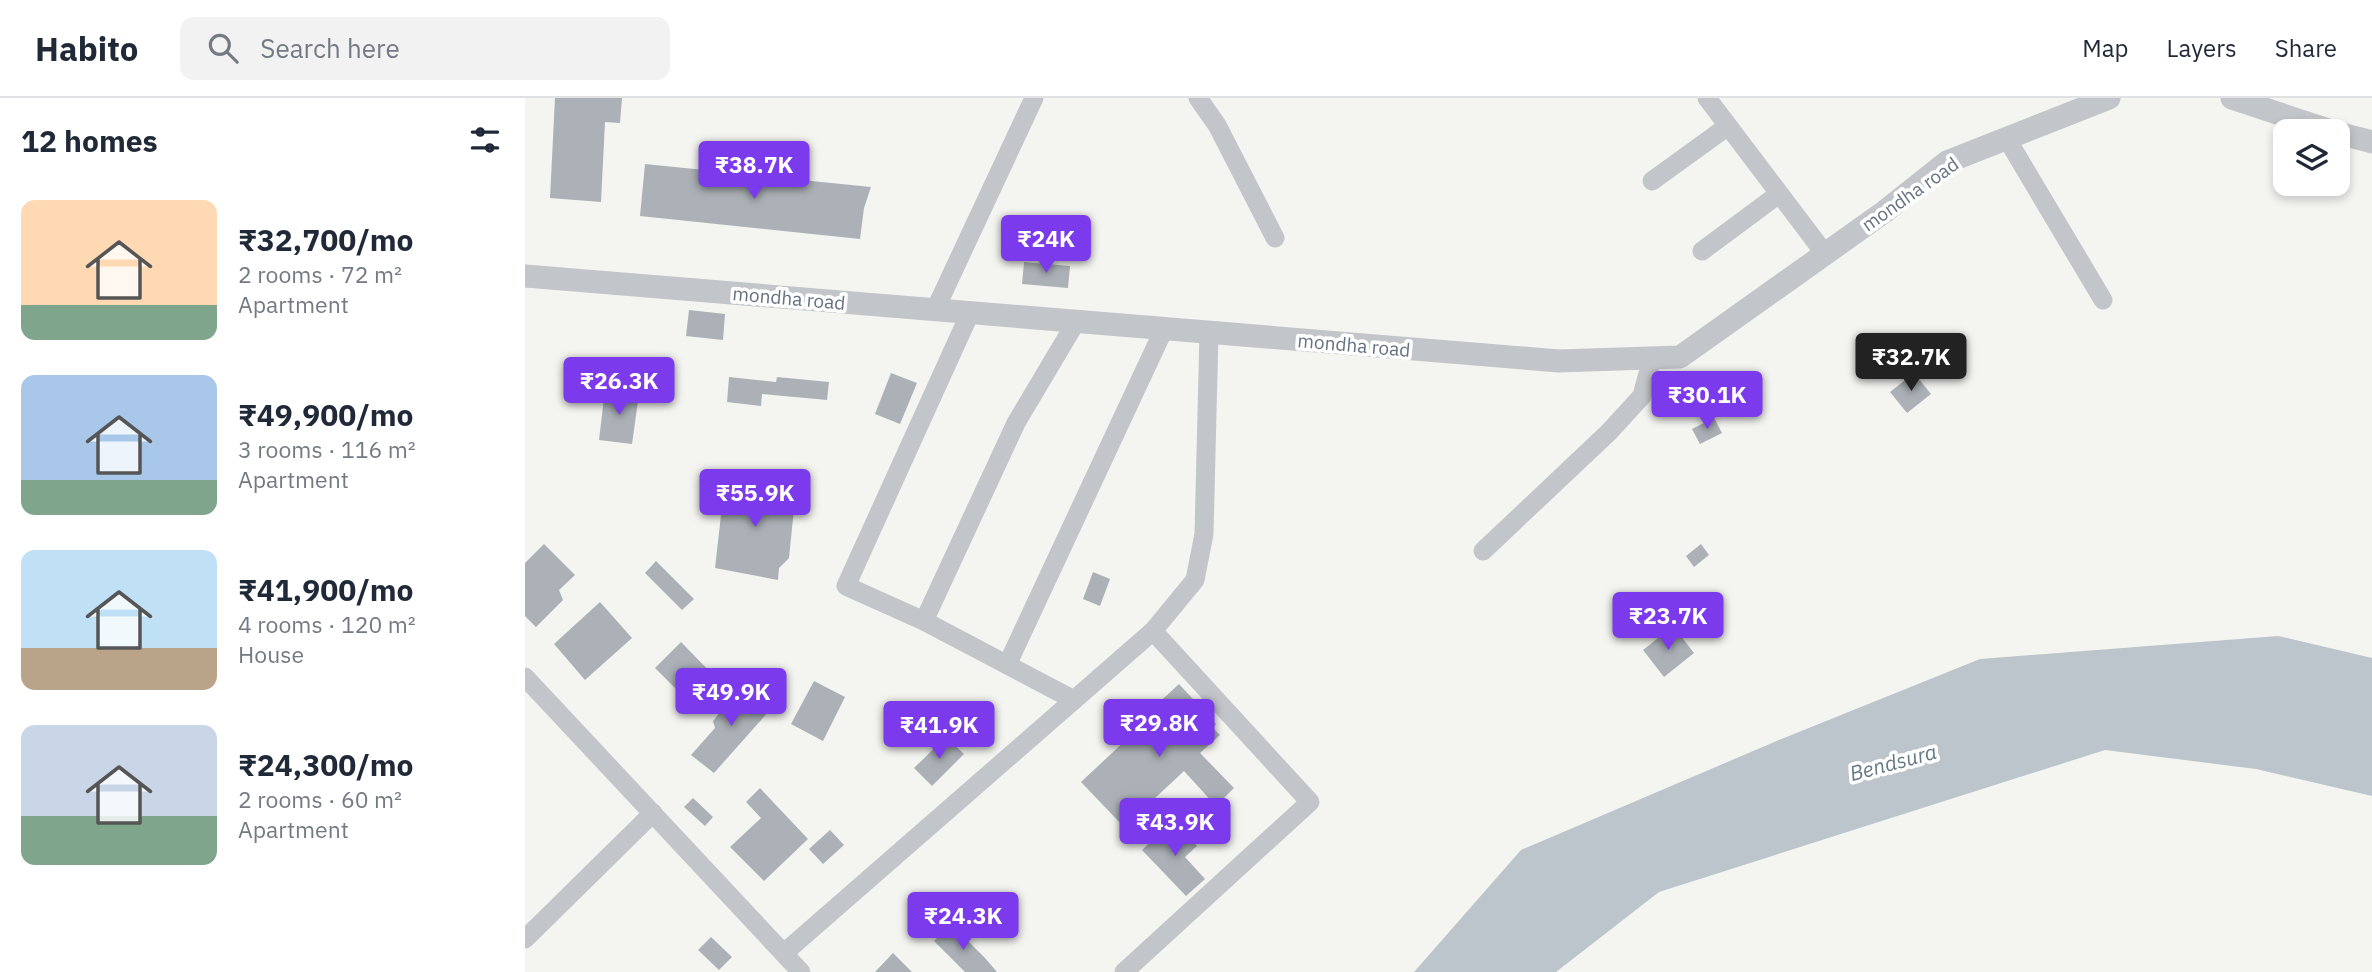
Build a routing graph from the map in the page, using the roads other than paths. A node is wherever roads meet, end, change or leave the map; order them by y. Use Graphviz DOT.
graph roads {
  1 [pos="1034,98"];
  2 [pos="1198,98"];
  3 [pos="1707,98"];
  4 [pos="2109,98"];
  5 [pos="2232,98"];
  6 [pos="2295,119"];
  7 [pos="1728,127"];
  8 [pos="2350,136"];
  9 [pos="2007,139"];
  10 [pos="2372,142"];
  11 [pos="1652,181"];
  12 [pos="1779,194"];
  13 [pos="1275,238"];
  14 [pos="1702,251"];
  15 [pos="1825,254"];
  16 [pos="525,276"];
  17 [pos="2103,300"];
  18 [pos="935,310"];
  19 [pos="970,313"];
  20 [pos="1076,322"];
  21 [pos="1164,329"];
  22 [pos="1209,333"];
  23 [pos="1651,358"];
  24 [pos="1483,551"];
  25 [pos="924,621"];
  26 [pos="1153,631"];
  27 [pos="1008,663"];
  28 [pos="525,677"];
  29 [pos="1074,700"];
  30 [pos="653,813"];
  31 [pos="525,939"];
  32 [pos="784,954"];
  33 [pos="801,972"];
  34 [pos="1124,972"];
  1 -- 18 [label="street"];
  2 -- 13 [label="street"];
  3 -- 7 [label="street"];
  4 -- 9 [label="street, mondha road"];
  5 -- 6 [label="street"];
  7 -- 11 [label="street"];
  7 -- 12 [label="street"];
  8 -- 10 [label="street"];
  9 -- 15 [label="street, mondha road"];
  9 -- 17 [label="street"];
  12 -- 14 [label="street"];
  12 -- 15 [label="street"];
  15 -- 23 [label="street, mondha road"];
  16 -- 18 [label="street, mondha road"];
  18 -- 19 [label="street, mondha road"];
  19 -- 20 [label="street, mondha road"];
  19 -- 25 [label="street"];
  20 -- 21 [label="street, mondha road"];
  20 -- 25 [label="street"];
  21 -- 22 [label="street, mondha road"];
  21 -- 27 [label="street"];
  22 -- 23 [label="street, mondha road"];
  22 -- 26 [label="street"];
  23 -- 24 [label="street"];
  25 -- 27 [label="street"];
  26 -- 29 [label="street"];
  26 -- 34 [label="street"];
  27 -- 29 [label="street"];
  28 -- 30 [label="street"];
  29 -- 32 [label="street"];
  30 -- 31 [label="street"];
  30 -- 32 [label="street"];
  32 -- 33 [label="street"];
}
